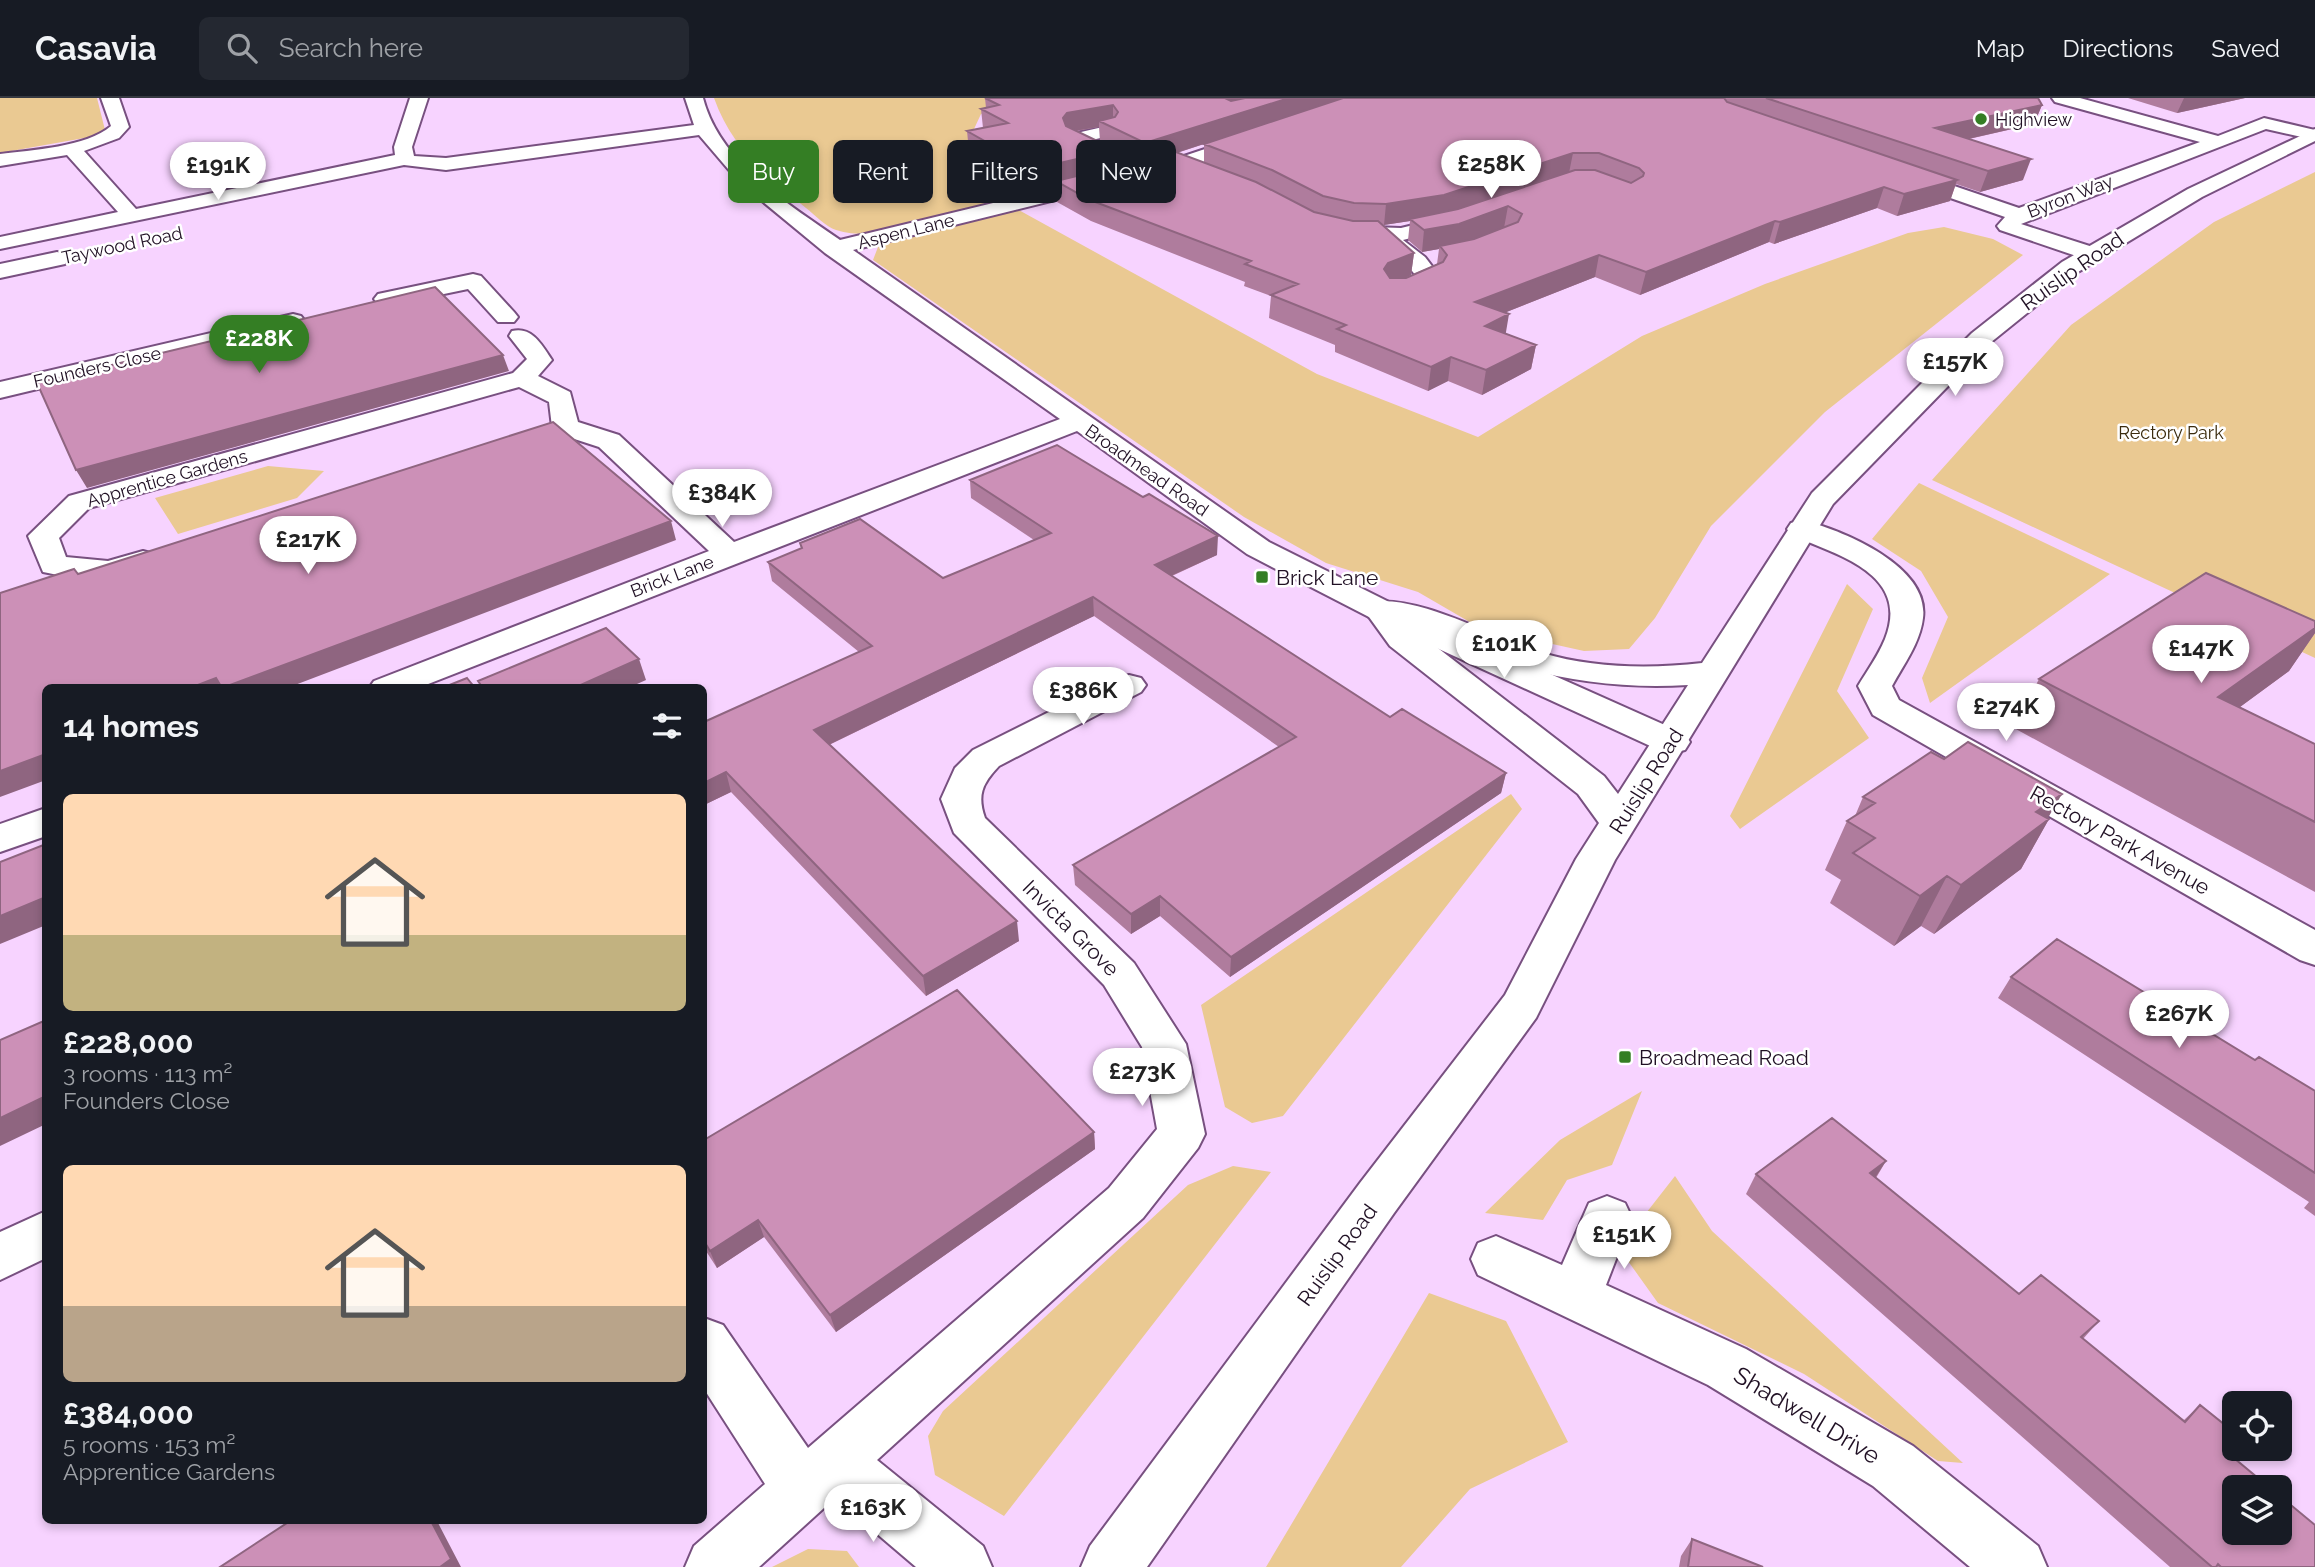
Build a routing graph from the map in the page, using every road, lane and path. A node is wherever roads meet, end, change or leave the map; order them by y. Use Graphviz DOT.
graph roads {
  1 [pos="110,98"];
  2 [pos="419,98"];
  3 [pos="694,98"];
  4 [pos="2061,98"];
  5 [pos="706,129"];
  6 [pos="1107,131"];
  7 [pos="1268,134"];
  8 [pos="2313,134"];
  9 [pos="1077,140"];
  10 [pos="2219,142"];
  11 [pos="70,147"];
  12 [pos="405,159"];
  13 [pos="0,160"];
  14 [pos="446,164"];
  15 [pos="1178,164"];
  16 [pos="1889,170"];
  17 [pos="1203,174"];
  18 [pos="404,182"];
  19 [pos="1076,188"];
  20 [pos="1478,214"];
  21 [pos="2019,215"];
  22 [pos="132,216"];
  23 [pos="1320,227"];
  24 [pos="1385,236"];
  25 [pos="0,243"];
  26 [pos="833,248"];
  27 [pos="80,254"];
  28 [pos="2091,254"];
  29 [pos="1440,258"];
  30 [pos="1417,262"];
  31 [pos="0,271"];
  32 [pos="1395,293"];
  33 [pos="362,305"];
  34 [pos="322,314"];
  35 [pos="522,378"];
  36 [pos="0,390"];
  37 [pos="1077,422"];
  38 [pos="1802,529"];
  39 [pos="174,550"];
  40 [pos="729,554"];
  41 [pos="1380,610"];
  42 [pos="1715,672"];
  43 [pos="396,684"];
  44 [pos="1129,685"];
  45 [pos="1672,742"];
  46 [pos="42,823"];
  47 [pos="1620,823"];
  48 [pos="0,839"];
  49 [pos="2315,949"];
  50 [pos="1607,1218"];
  51 [pos="42,1235"];
  52 [pos="0,1257"];
  53 [pos="1496,1259"];
  54 [pos="1575,1297"];
  55 [pos="707,1346"];
  56 [pos="817,1474"];
  57 [pos="715,1567"];
  58 [pos="962,1567"];
  59 [pos="1111,1567"];
  60 [pos="2017,1567"];
  1 -- 11 [label="street"];
  2 -- 12 [label="street"];
  3 -- 5 [label="street, Broadmead Road"];
  4 -- 10 [label="street"];
  5 -- 14 [label="street, Taywood Road"];
  5 -- 26 [label="street, Broadmead Road"];
  6 -- 9 [label="street"];
  7 -- 15 [label="street, Aspen Lane"];
  8 -- 10 [label="street, Byron Way"];
  8 -- 28 [label="street, Ruislip Road"];
  10 -- 21 [label="street, Byron Way"];
  11 -- 13 [label="street"];
  11 -- 22 [label="street"];
  12 -- 14 [label="street, Taywood Road"];
  12 -- 22 [label="street, Taywood Road"];
  14 -- 18 [label="street, Taywood Road"];
  15 -- 17 [label="street"];
  16 -- 21 [label="street"];
  19 -- 26 [label="street, Aspen Lane"];
  20 -- 24 [label="street"];
  21 -- 28 [label="street, Byron Way"];
  22 -- 25 [label="street, Taywood Road"];
  23 -- 24 [label="street"];
  24 -- 30 [label="street"];
  26 -- 37 [label="street, Broadmead Road"];
  27 -- 31 [label="street, Taywood Road"];
  28 -- 38 [label="street, Ruislip Road"];
  29 -- 30 [label="street"];
  30 -- 32 [label="street"];
  33 -- 35 [label="street"];
  34 -- 36 [label="street, Founders Close"];
  35 -- 39 [label="street, Apprentice Gardens"];
  35 -- 40 [label="street"];
  37 -- 40 [label="street, Brick Lane"];
  37 -- 41 [label="street, Broadmead Road"];
  38 -- 42 [label="street, Ruislip Road"];
  38 -- 49 [label="street, Rectory Park Avenue"];
  40 -- 43 [label="street, Brick Lane"];
  41 -- 42 [label="street"];
  41 -- 45 [label="street, Broadmead Road"];
  41 -- 47 [label="street"];
  42 -- 45 [label="street, Ruislip Road"];
  44 -- 56 [label="street, Invicta Grove"];
  45 -- 47 [label="street, Ruislip Road"];
  46 -- 48 [label="street"];
  47 -- 59 [label="street, Ruislip Road"];
  50 -- 54 [label="street"];
  51 -- 52 [label="street"];
  53 -- 54 [label="street, Shadwell Drive"];
  54 -- 60 [label="street, Shadwell Drive"];
  55 -- 56 [label="street"];
  56 -- 57 [label="street, Invicta Grove"];
  56 -- 58 [label="street"];
}
